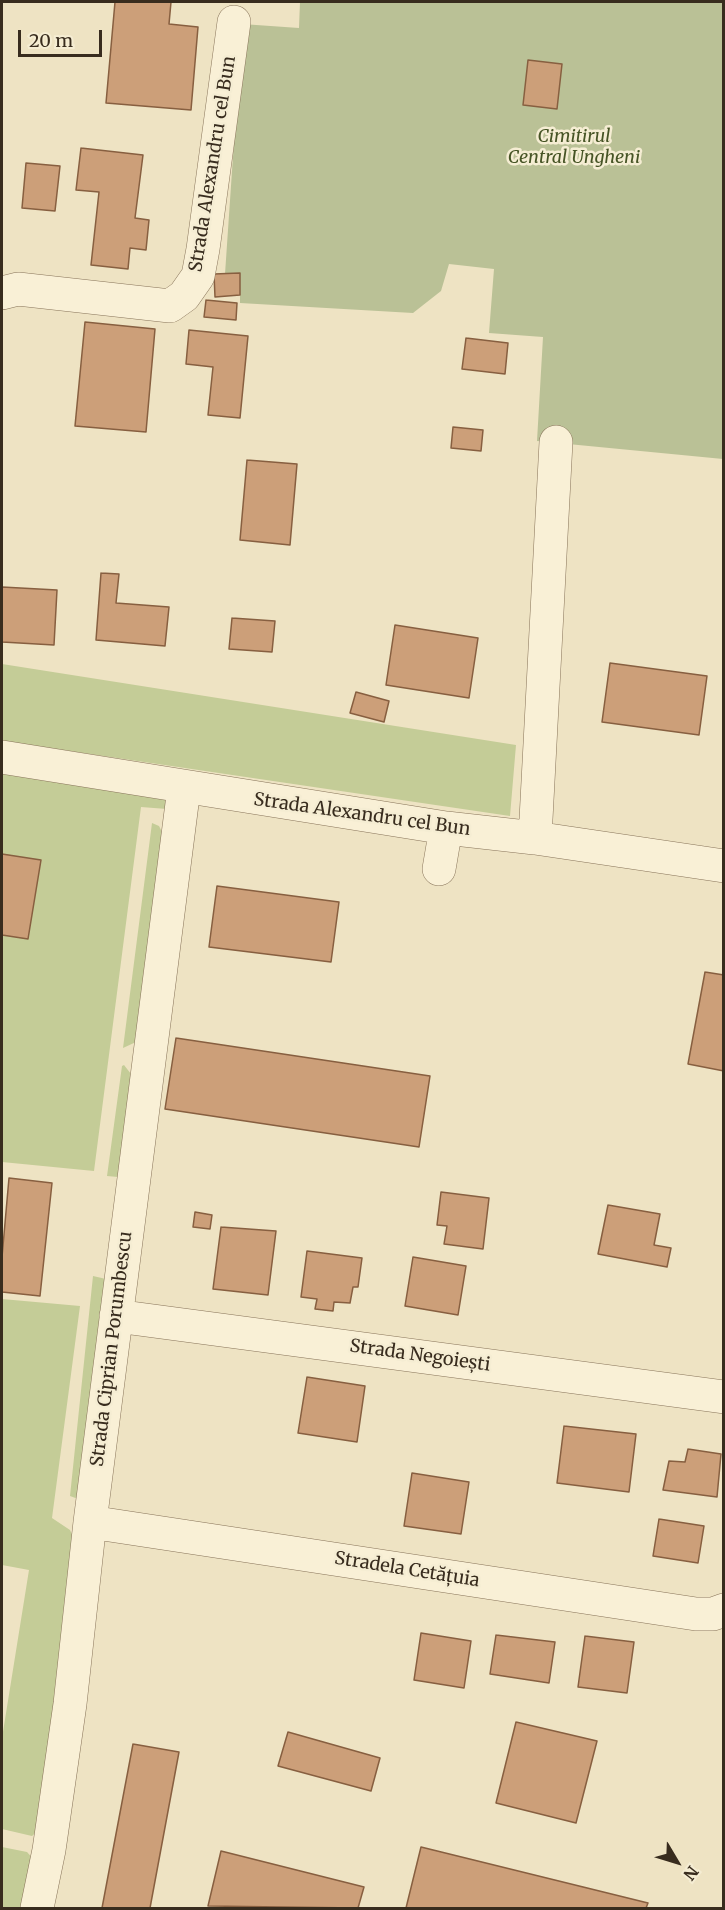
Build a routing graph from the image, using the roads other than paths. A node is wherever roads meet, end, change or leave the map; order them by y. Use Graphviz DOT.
graph roads {
  1 [pos="234,22"];
  2 [pos="2,293"];
  3 [pos="556,442"];
  4 [pos="2,757"];
  5 [pos="184,788"];
  6 [pos="446,828"];
  7 [pos="536,838"];
  8 [pos="723,866"];
  9 [pos="439,869"];
  10 [pos="116,1316"];
  11 [pos="723,1398"];
  12 [pos="90,1522"];
  13 [pos="723,1610"];
  14 [pos="37,1908"];
  1 -- 2 [label="street, Strada Alexandru cel Bun"];
  3 -- 7 [label="street"];
  4 -- 5 [label="street, Strada Alexandru cel Bun"];
  5 -- 6 [label="street, Strada Alexandru cel Bun"];
  5 -- 10 [label="street, Strada Ciprian Porumbescu"];
  6 -- 7 [label="street, Strada Alexandru cel Bun"];
  6 -- 9 [label="street"];
  7 -- 8 [label="street, Strada Alexandru cel Bun"];
  10 -- 11 [label="street, Strada Negoiești"];
  10 -- 12 [label="street, Strada Ciprian Porumbescu"];
  12 -- 13 [label="street, Stradela Cetățuia"];
  12 -- 14 [label="street, Strada Ciprian Porumbescu"];
}
